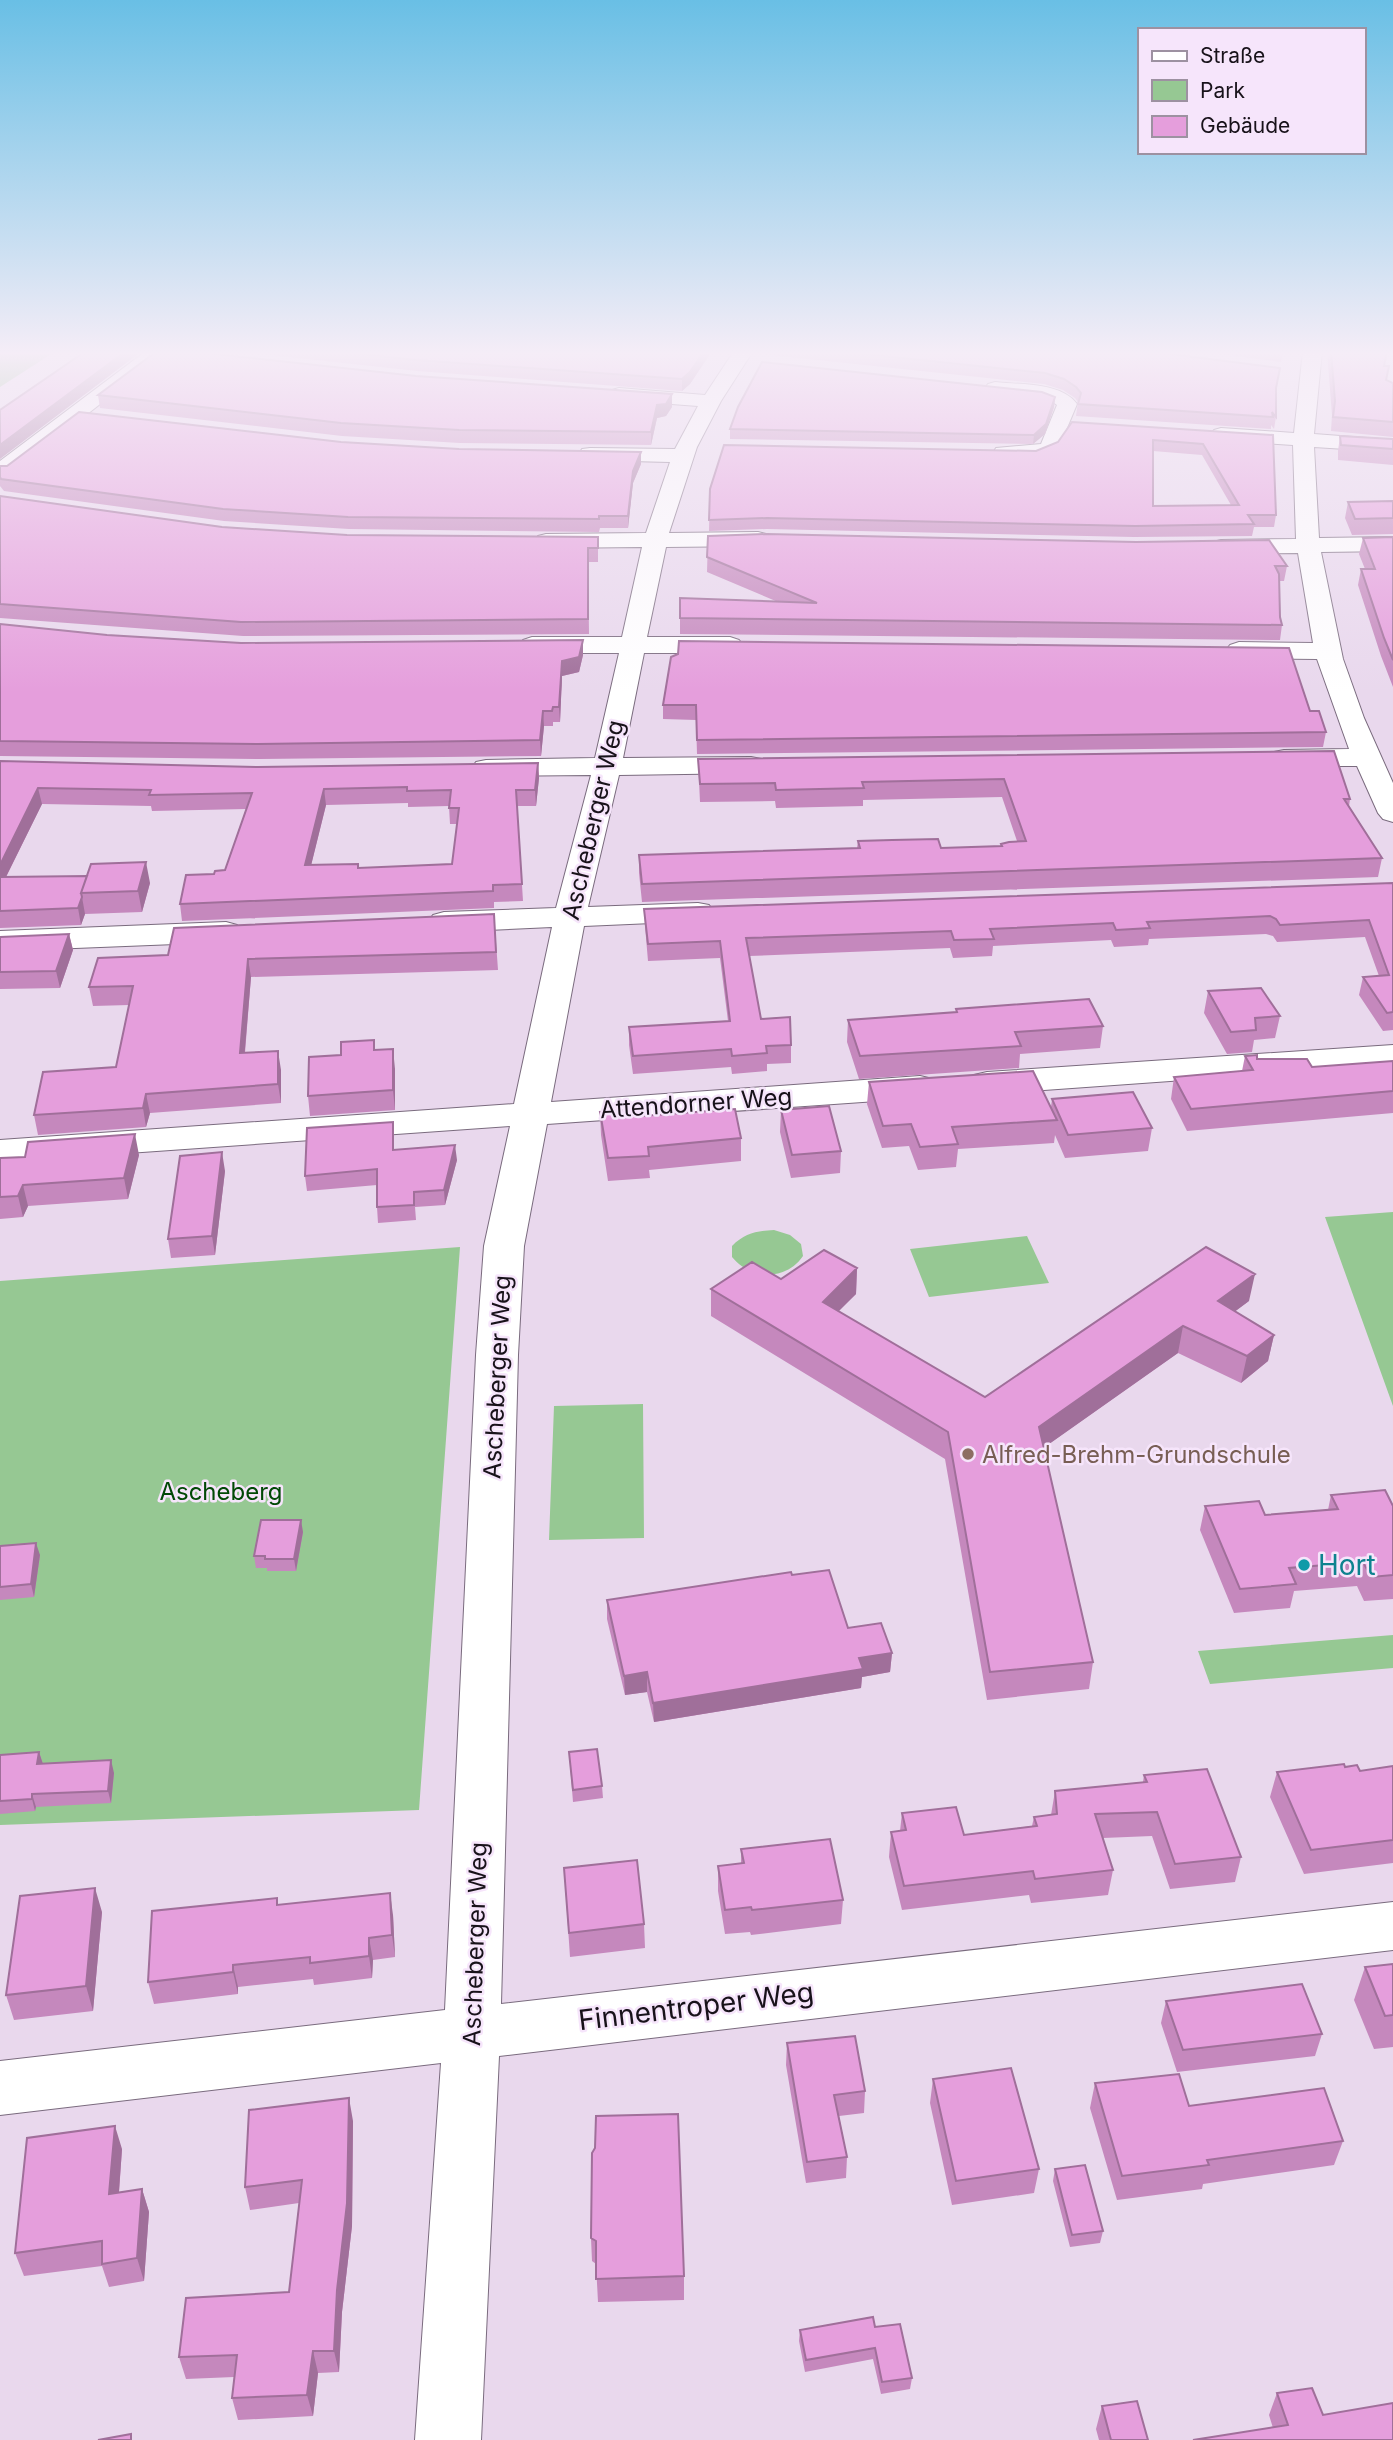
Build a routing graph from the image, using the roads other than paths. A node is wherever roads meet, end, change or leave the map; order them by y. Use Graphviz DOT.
graph roads {
  1 [pos="680,465"];
  2 [pos="1304,465"];
  3 [pos="780,540"];
  4 [pos="528,541"];
  5 [pos="655,542"];
  6 [pos="1308,544"];
  7 [pos="1393,544"];
  8 [pos="1200,547"];
  9 [pos="632,644"];
  10 [pos="510,645"];
  11 [pos="759,646"];
  12 [pos="1219,650"];
  13 [pos="1328,650"];
  14 [pos="1366,757"];
  15 [pos="1258,758"];
  16 [pos="778,765"];
  17 [pos="607,767"];
  18 [pos="463,769"];
  19 [pos="1393,813"];
  20 [pos="731,911"];
  21 [pos="570,917"];
  22 [pos="413,924"];
  23 [pos="261,930"];
  24 [pos="0,941"];
  25 [pos="1393,1055"];
  26 [pos="531,1114"];
  27 [pos="0,1151"];
  28 [pos="1393,1926"];
  29 [pos="472,2032"];
  30 [pos="0,2088"];
  31 [pos="449,2440"];
  1 -- 5 [label="street, Ascheberger Weg"];
  2 -- 6 [label="street"];
  3 -- 5 [label="street"];
  4 -- 5 [label="street"];
  5 -- 9 [label="street, Ascheberger Weg"];
  6 -- 7 [label="street"];
  6 -- 8 [label="street"];
  6 -- 13 [label="street"];
  9 -- 10 [label="street"];
  9 -- 11 [label="street"];
  9 -- 17 [label="street, Ascheberger Weg"];
  12 -- 13 [label="street"];
  13 -- 14 [label="street"];
  14 -- 15 [label="street"];
  14 -- 19 [label="street"];
  16 -- 17 [label="street"];
  17 -- 18 [label="street"];
  17 -- 21 [label="street, Ascheberger Weg"];
  20 -- 21 [label="street"];
  21 -- 22 [label="street"];
  21 -- 26 [label="street, Ascheberger Weg"];
  23 -- 24 [label="street"];
  25 -- 26 [label="street, Attendorner Weg"];
  26 -- 27 [label="street, Attendorner Weg"];
  26 -- 29 [label="street, Ascheberger Weg"];
  28 -- 29 [label="street, Finnentroper Weg"];
  29 -- 30 [label="street, Finnentroper Weg"];
  29 -- 31 [label="street, Ascheberger Weg"];
}
